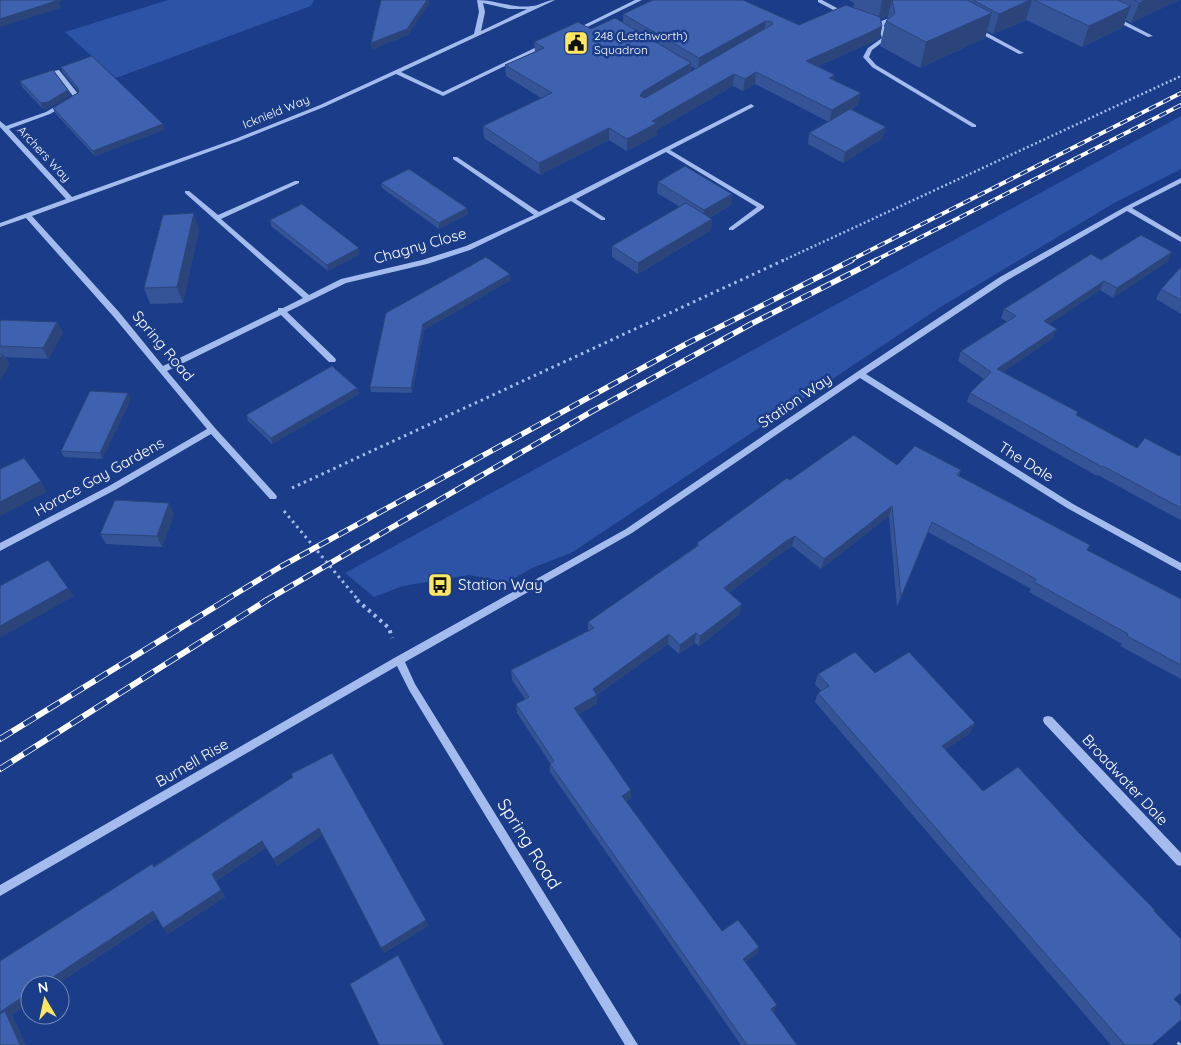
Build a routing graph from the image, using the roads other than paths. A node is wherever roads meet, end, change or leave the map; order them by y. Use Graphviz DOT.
graph roads {
  1 [pos="480,0"];
  2 [pos="552,0"];
  3 [pos="633,1"];
  4 [pos="820,1"];
  5 [pos="535,8"];
  6 [pos="905,14"];
  7 [pos="850,16"];
  8 [pos="1109,16"];
  9 [pos="972,27"];
  10 [pos="477,34"];
  11 [pos="568,34"];
  12 [pos="1150,36"];
  13 [pos="550,42"];
  14 [pos="1021,53"];
  15 [pos="58,71"];
  16 [pos="397,72"];
  17 [pos="752,106"];
  18 [pos="3,126"];
  19 [pos="974,126"];
  20 [pos="666,150"];
  21 [pos="456,158"];
  22 [pos="1181,180"];
  23 [pos="296,182"];
  24 [pos="187,192"];
  25 [pos="570,198"];
  26 [pos="71,200"];
  27 [pos="1127,208"];
  28 [pos="539,214"];
  29 [pos="27,215"];
  30 [pos="217,218"];
  31 [pos="603,219"];
  32 [pos="0,225"];
  33 [pos="731,230"];
  34 [pos="1181,240"];
  35 [pos="307,297"];
  36 [pos="281,310"];
  37 [pos="332,360"];
  38 [pos="164,369"];
  39 [pos="860,374"];
  40 [pos="212,430"];
  41 [pos="273,497"];
  42 [pos="0,547"];
  43 [pos="1181,567"];
  44 [pos="399,660"];
  45 [pos="1048,720"];
  46 [pos="1181,861"];
  47 [pos="0,891"];
  48 [pos="632,1045"];
  1 -- 5 [label="street"];
  1 -- 10 [label="street"];
  2 -- 5 [label="street, Icknield Way"];
  3 -- 11 [label="street"];
  4 -- 7 [label="street"];
  5 -- 10 [label="street, Icknield Way"];
  6 -- 19 [label="street"];
  8 -- 12 [label="street"];
  9 -- 14 [label="street"];
  10 -- 16 [label="street, Icknield Way"];
  13 -- 16 [label="street"];
  15 -- 18 [label="street"];
  16 -- 26 [label="street, Icknield Way"];
  17 -- 20 [label="street, Chagny Close"];
  18 -- 26 [label="street, Archers Way"];
  20 -- 25 [label="street, Chagny Close"];
  20 -- 33 [label="street"];
  21 -- 28 [label="street"];
  22 -- 27 [label="street, Station Way"];
  23 -- 30 [label="street"];
  24 -- 30 [label="street"];
  25 -- 28 [label="street, Chagny Close"];
  25 -- 31 [label="street"];
  26 -- 29 [label="street, Icknield Way"];
  27 -- 34 [label="street"];
  27 -- 39 [label="street, Station Way"];
  28 -- 35 [label="street, Chagny Close"];
  29 -- 32 [label="street, Icknield Way"];
  29 -- 38 [label="street, Spring Road"];
  30 -- 35 [label="street"];
  35 -- 36 [label="street, Chagny Close"];
  36 -- 37 [label="street"];
  36 -- 38 [label="street, Chagny Close"];
  38 -- 40 [label="street, Spring Road"];
  39 -- 43 [label="street, The Dale"];
  39 -- 44 [label="street, Station Way"];
  40 -- 41 [label="street, Spring Road"];
  40 -- 42 [label="street, Horace Gay Gardens"];
  44 -- 47 [label="street, Burnell Rise"];
  44 -- 48 [label="street, Spring Road"];
  45 -- 46 [label="street, Broadwater Dale"];
}
